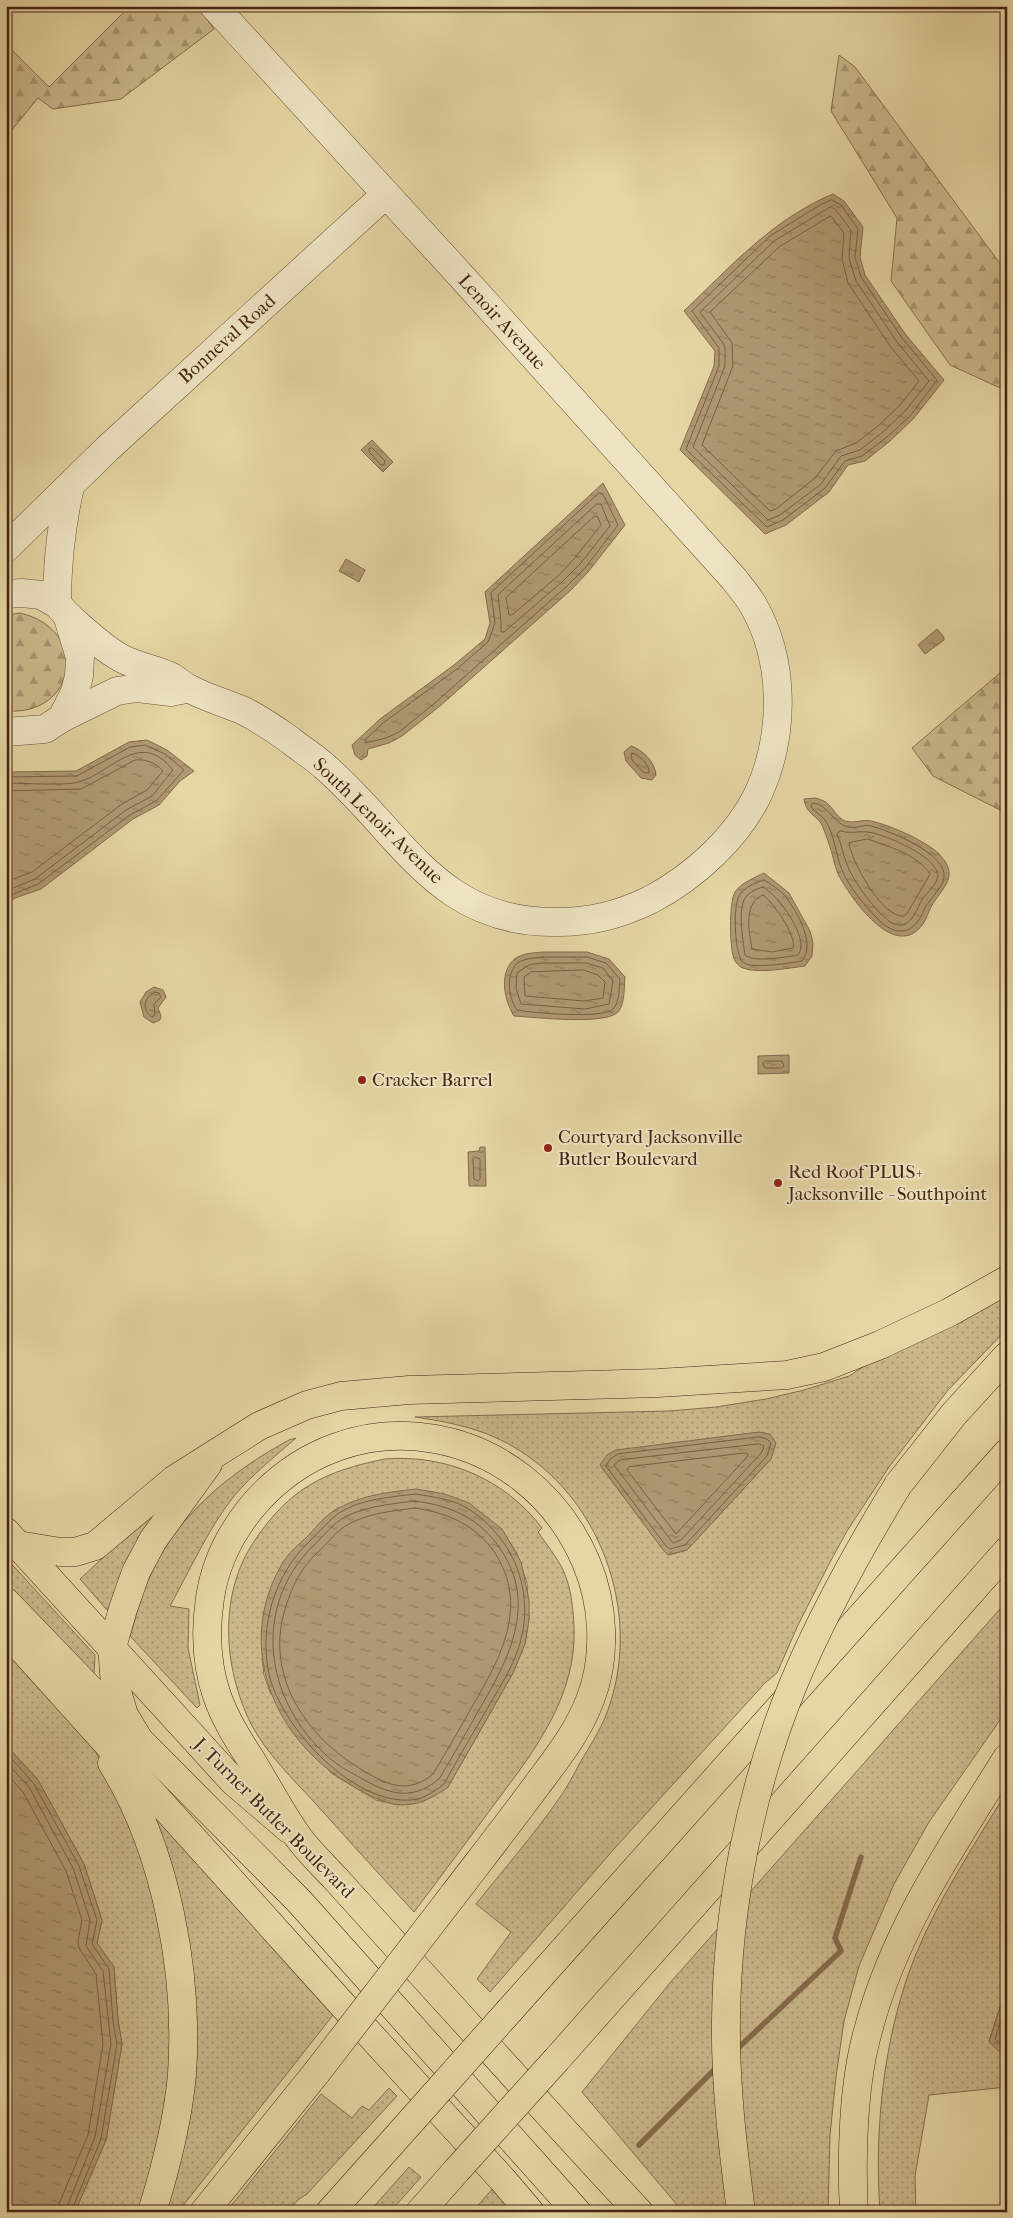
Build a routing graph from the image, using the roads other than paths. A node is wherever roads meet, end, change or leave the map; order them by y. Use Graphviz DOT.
graph roads {
  1 [pos="214,6"];
  2 [pos="386,194"];
  3 [pos="70,487"];
  4 [pos="6,548"];
  5 [pos="6,594"];
  6 [pos="62,609"];
  7 [pos="188,688"];
  8 [pos="62,718"];
  9 [pos="6,732"];
  10 [pos="578,922"];
  11 [pos="1007,1280"];
  12 [pos="1007,1356"];
  13 [pos="1007,1453"];
  14 [pos="215,1455"];
  15 [pos="12,1538"];
  16 [pos="1007,1551"];
  17 [pos="6,1602"];
  18 [pos="6,1632"];
  19 [pos="112,1647"];
  20 [pos="86,1721"];
  21 [pos="139,1740"];
  22 [pos="1007,1758"];
  23 [pos="297,1836"];
  24 [pos="580,2149"];
  25 [pos="457,2170"];
  26 [pos="152,2212"];
  27 [pos="204,2212"];
  28 [pos="330,2212"];
  29 [pos="420,2212"];
  30 [pos="428,2212"];
  31 [pos="530,2212"];
  32 [pos="577,2212"];
  33 [pos="614,2212"];
  34 [pos="639,2212"];
  35 [pos="741,2212"];
  36 [pos="854,2212"];
  1 -- 2 [label="street, Lenoir Avenue"];
  2 -- 3 [label="street, Bonneval Road"];
  2 -- 10 [label="street, Lenoir Avenue"];
  3 -- 4 [label="street, Bonneval Road"];
  3 -- 6 [label="street"];
  5 -- 6 [label="street"];
  6 -- 7 [label="street, South Lenoir Avenue"];
  6 -- 8 [label="street"];
  7 -- 8 [label="street"];
  7 -- 10 [label="street, South Lenoir Avenue"];
  8 -- 9 [label="street"];
  11 -- 14 [label="main road"];
  12 -- 35 [label="main road, bridge"];
  13 -- 28 [label="main road, bridge"];
  14 -- 15 [label="main road"];
  14 -- 19 [label="main road"];
  15 -- 19 [label="main road, J. Turner Butler Boulevard"];
  16 -- 25 [label="main road, bridge"];
  17 -- 21 [label="main road"];
  18 -- 20 [label="main road"];
  19 -- 21 [label="main road"];
  19 -- 23 [label="main road, J. Turner Butler Boulevard"];
  20 -- 26 [label="main road"];
  20 -- 31 [label="main road"];
  21 -- 32 [label="main road"];
  22 -- 36 [label="main road"];
  23 -- 24 [label="main road, J. Turner Butler Boulevard"];
  23 -- 27 [label="main road, bridge"];
  24 -- 33 [label="main road"];
  24 -- 34 [label="main road"];
  25 -- 29 [label="main road"];
  25 -- 30 [label="main road"];
}
